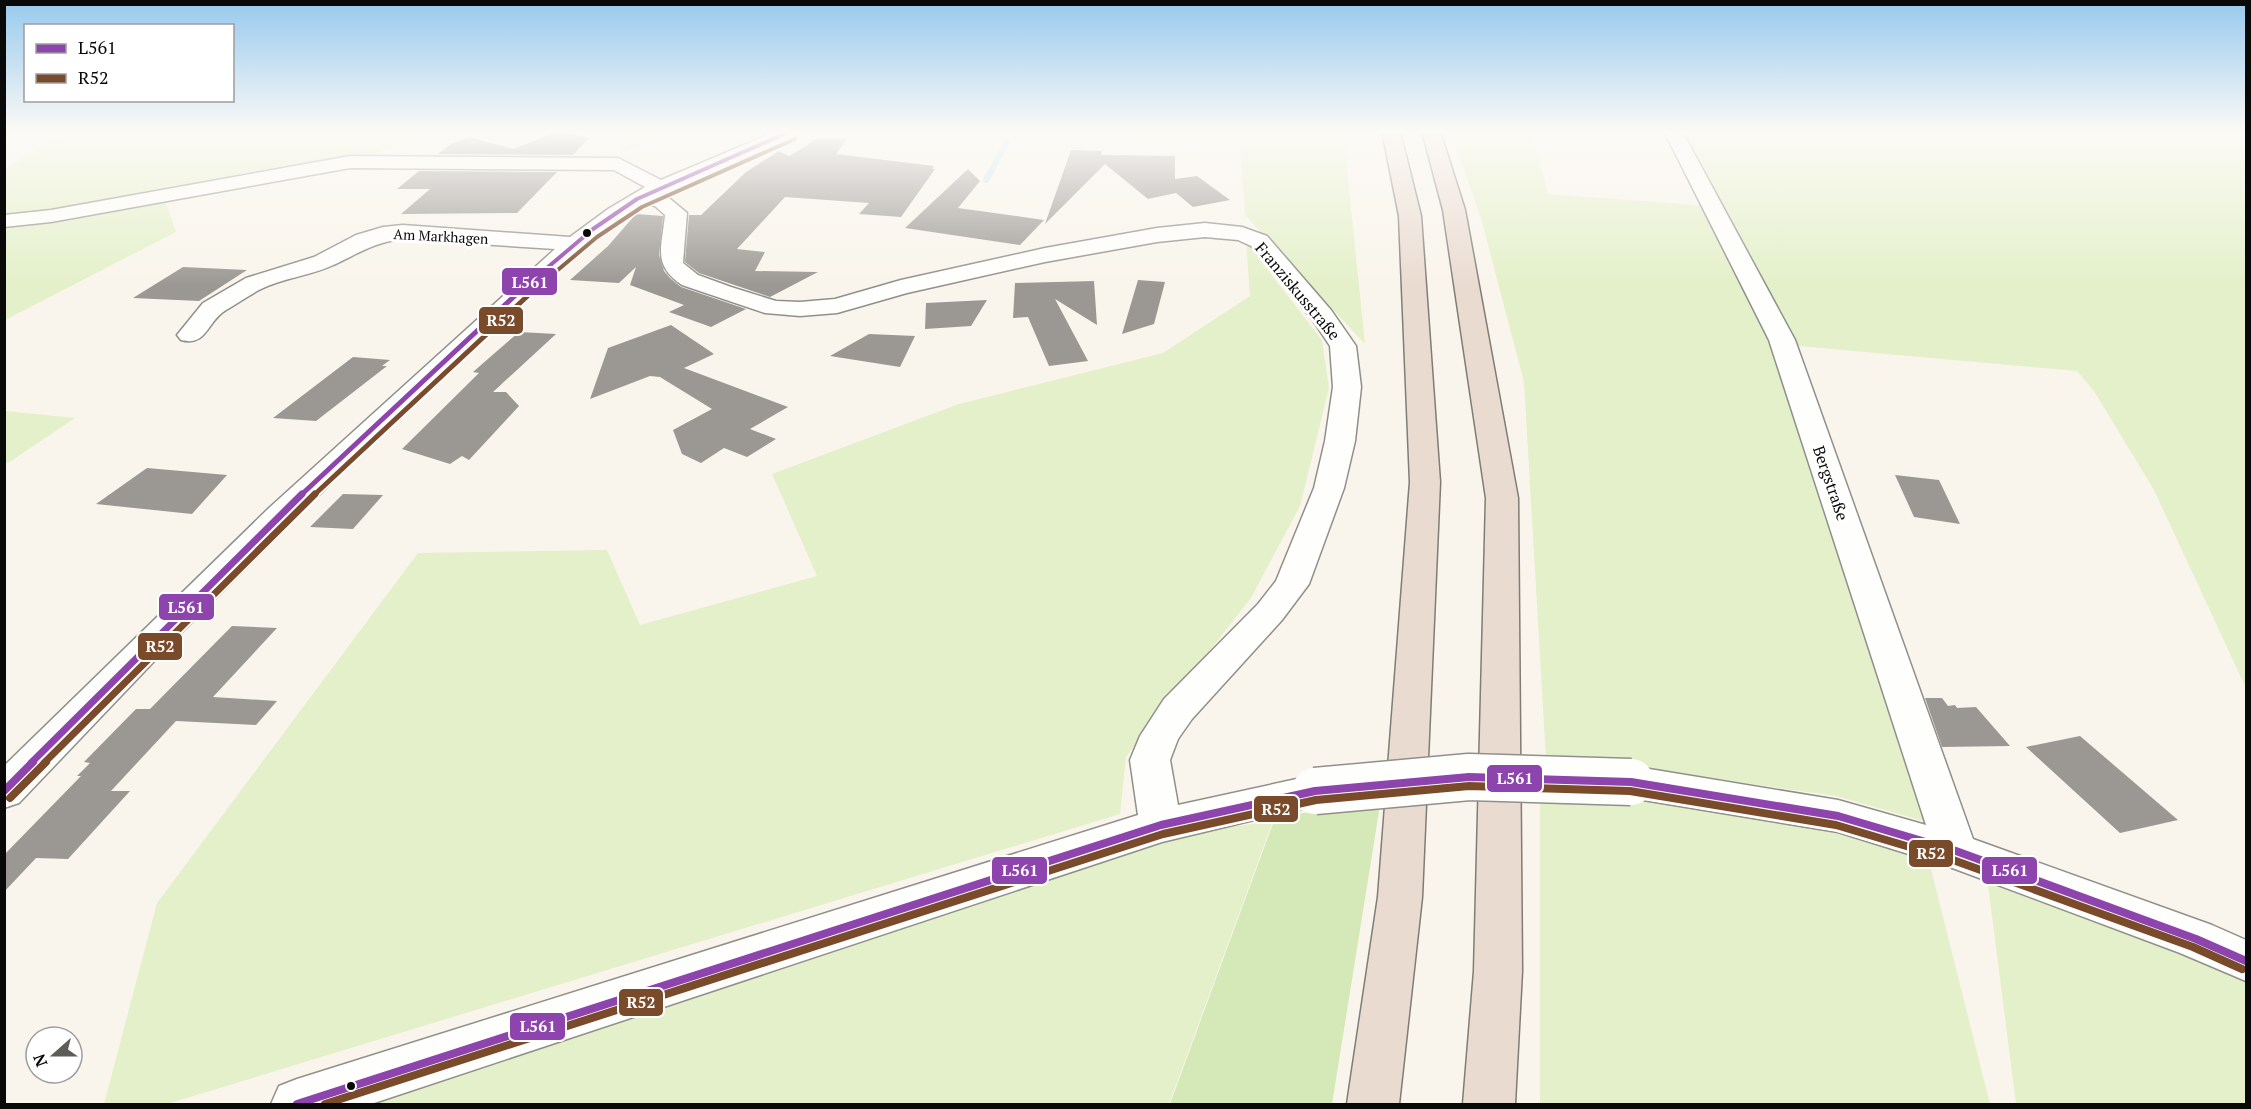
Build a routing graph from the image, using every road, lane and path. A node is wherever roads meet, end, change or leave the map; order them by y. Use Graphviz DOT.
graph roads {
  1 [pos="235,183"];
  2 [pos="641,183"];
  3 [pos="673,183"];
  4 [pos="1403,183"];
  5 [pos="1446,183"];
  6 [pos="1698,183"];
  7 [pos="653,193"];
  8 [pos="4,221"];
  9 [pos="576,244"];
  10 [pos="189,334"];
  11 [pos="4,792"];
  12 [pos="1161,825"];
  13 [pos="1956,850"];
  14 [pos="2247,961"];
  15 [pos="297,1104"];
  16 [pos="1372,1104"];
  17 [pos="1489,1104"];
  1 -- 8 [label="street"];
  2 -- 7 [label="street"];
  3 -- 7 [label="street"];
  4 -- 16 [label="highway"];
  5 -- 17 [label="highway"];
  6 -- 13 [label="street, Bergstraße"];
  7 -- 9 [label="street"];
  7 -- 12 [label="street, Franziskusstraße"];
  9 -- 10 [label="street, Am Markhagen"];
  9 -- 11 [label="street"];
  12 -- 13 [label="street, bridge"];
  12 -- 15 [label="street"];
  13 -- 14 [label="street"];
}
